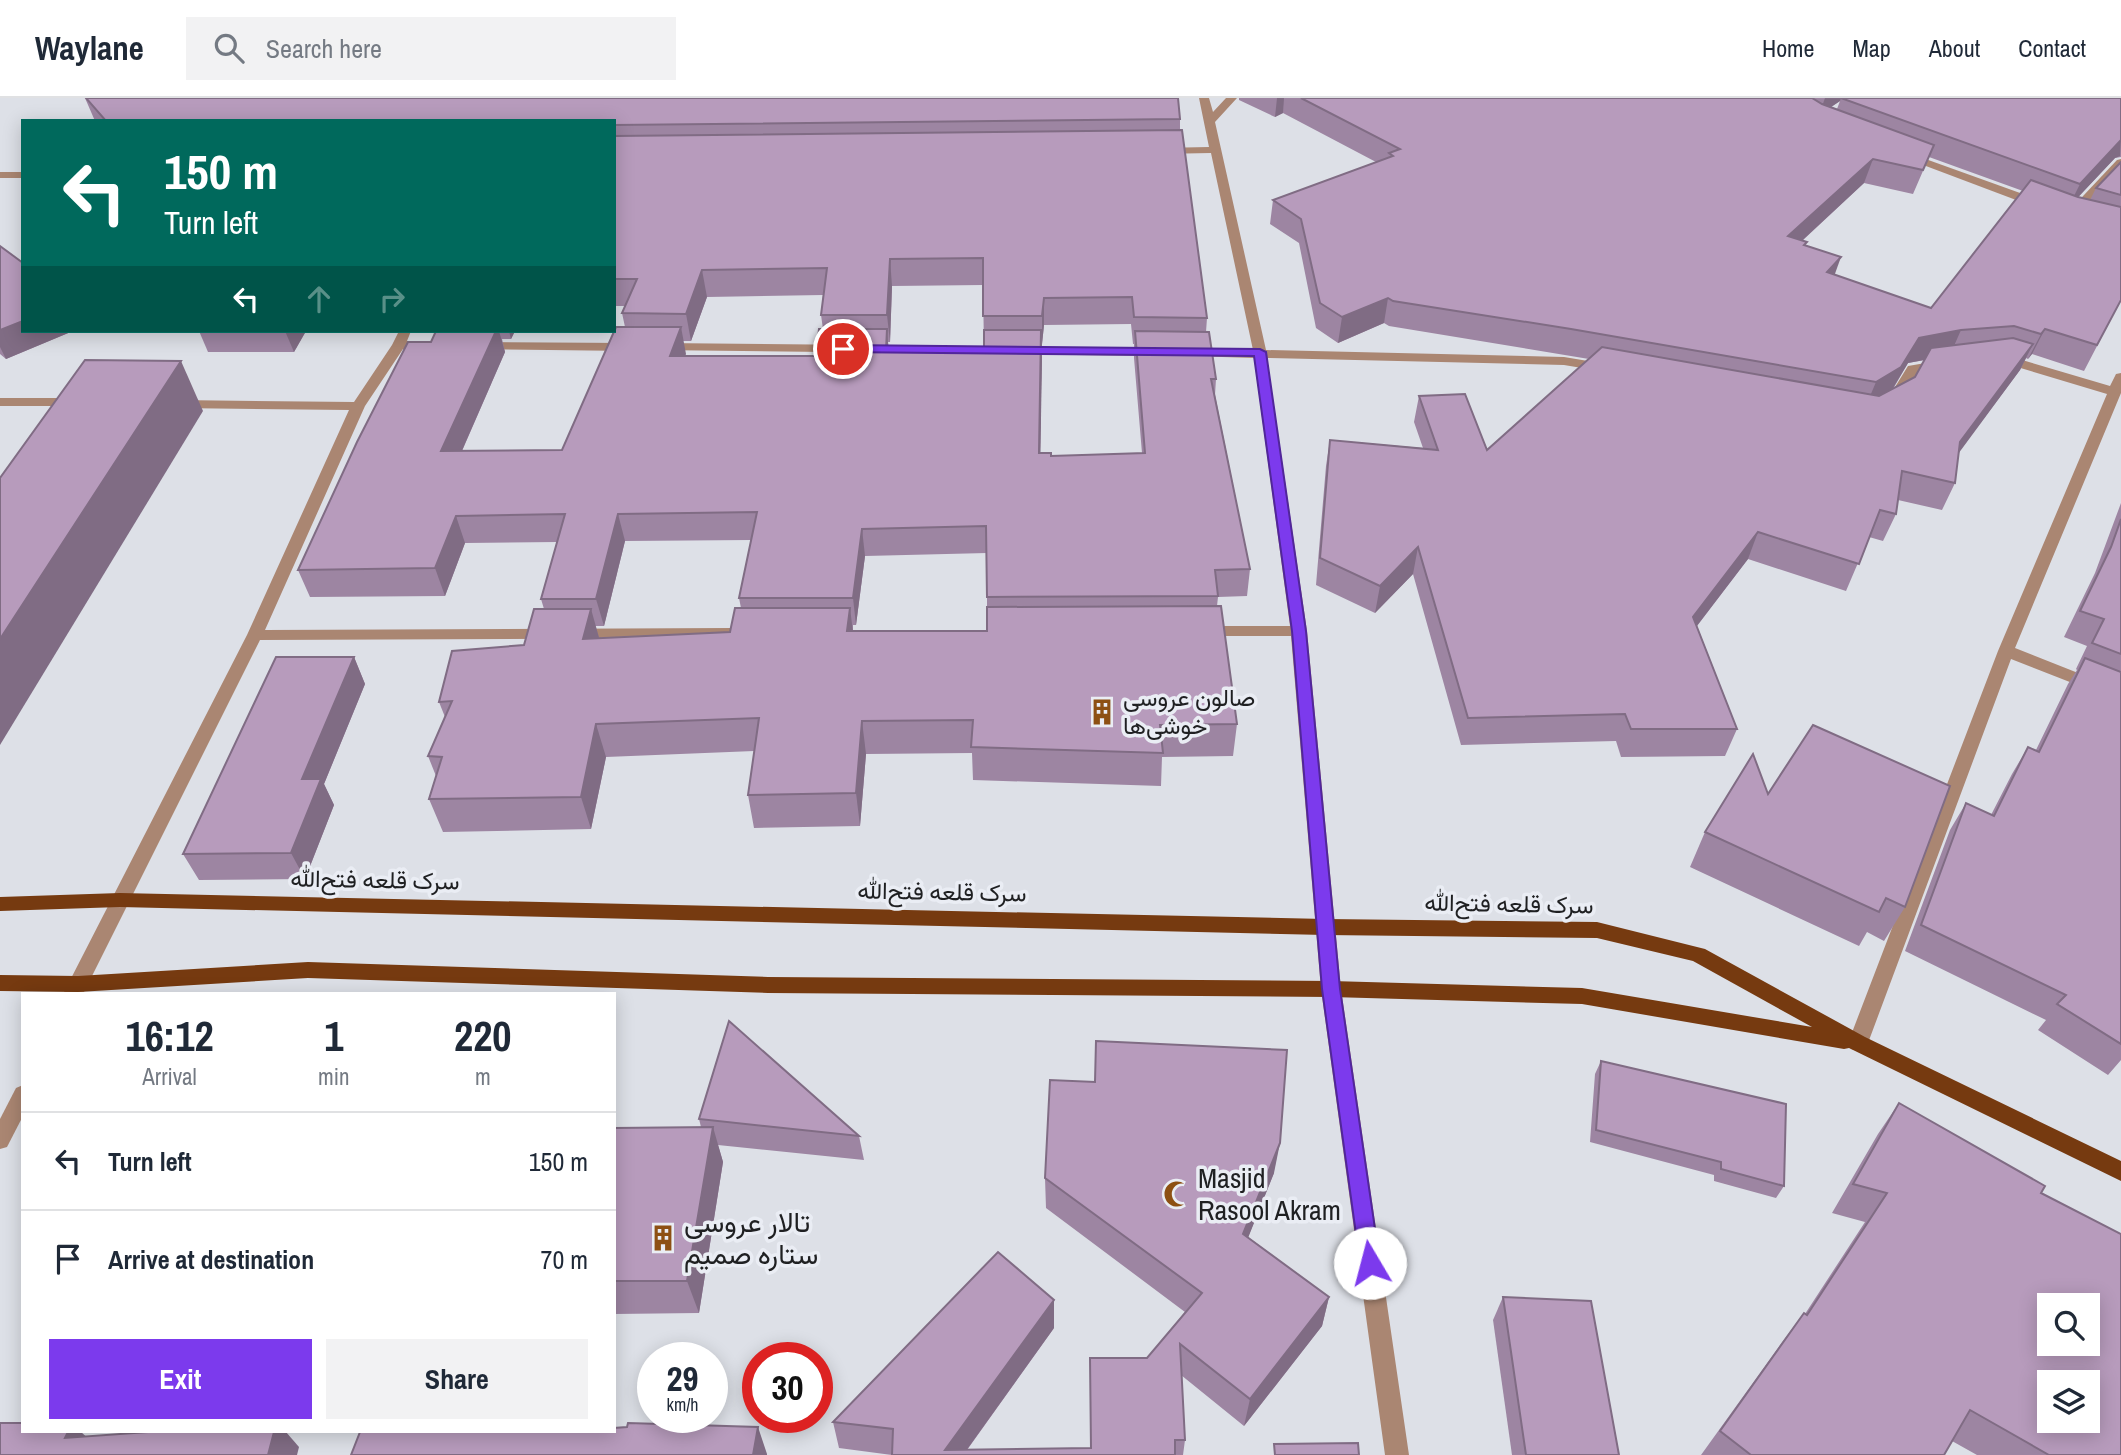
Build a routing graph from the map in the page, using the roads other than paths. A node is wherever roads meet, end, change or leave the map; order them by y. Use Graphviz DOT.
graph roads {
  1 [pos="1204,98"];
  2 [pos="1232,98"];
  3 [pos="1210,120"];
  4 [pos="1215,150"];
  5 [pos="1145,151"];
  6 [pos="1894,151"];
  7 [pos="2121,162"];
  8 [pos="21,174"];
  9 [pos="0,175"];
  10 [pos="402,338"];
  11 [pos="440,346"];
  12 [pos="468,346"];
  13 [pos="1260,352"];
  14 [pos="1989,359"];
  15 [pos="1963,361"];
  16 [pos="1616,370"];
  17 [pos="2117,384"];
  18 [pos="0,402"];
  19 [pos="96,403"];
  20 [pos="165,404"];
  21 [pos="358,406"];
  22 [pos="1877,410"];
  23 [pos="2114,414"];
  24 [pos="1188,631"];
  25 [pos="1299,631"];
  26 [pos="742,633"];
  27 [pos="255,635"];
  28 [pos="2006,651"];
  29 [pos="2121,696"];
  30 [pos="120,900"];
  31 [pos="0,904"];
  32 [pos="1325,927"];
  33 [pos="0,983"];
  34 [pos="75,989"];
  35 [pos="1331,989"];
  36 [pos="1857,1043"];
  37 [pos="21,1098"];
  38 [pos="0,1140"];
  39 [pos="2121,1171"];
  40 [pos="1397,1455"];
  1 -- 3 [label="street"];
  2 -- 3 [label="street"];
  3 -- 4 [label="street"];
  4 -- 5 [label="street"];
  4 -- 13 [label="street"];
  6 -- 7 [label="street"];
  8 -- 9 [label="street"];
  10 -- 11 [label="street"];
  10 -- 21 [label="street"];
  12 -- 13 [label="street"];
  13 -- 16 [label="street"];
  13 -- 25 [label="street"];
  14 -- 17 [label="street"];
  15 -- 22 [label="street"];
  17 -- 23 [label="street"];
  18 -- 19 [label="street"];
  20 -- 21 [label="street"];
  21 -- 27 [label="street"];
  23 -- 28 [label="street"];
  24 -- 25 [label="street"];
  25 -- 32 [label="street"];
  26 -- 27 [label="street"];
  27 -- 30 [label="street"];
  28 -- 29 [label="street"];
  28 -- 36 [label="street"];
  30 -- 31 [label="main road, سرک قلعه فتح‌الله"];
  30 -- 32 [label="main road, سرک قلعه فتح‌الله"];
  30 -- 34 [label="street"];
  32 -- 35 [label="street"];
  32 -- 36 [label="main road, سرک قلعه فتح‌الله"];
  33 -- 34 [label="main road, سرک قلعه فتح‌الله"];
  34 -- 35 [label="main road, سرک قلعه فتح‌الله"];
  35 -- 36 [label="main road, سرک قلعه فتح‌الله"];
  35 -- 40 [label="street"];
  36 -- 39 [label="main road, سرک قلعه فتح‌الله"];
  37 -- 38 [label="street"];
}
